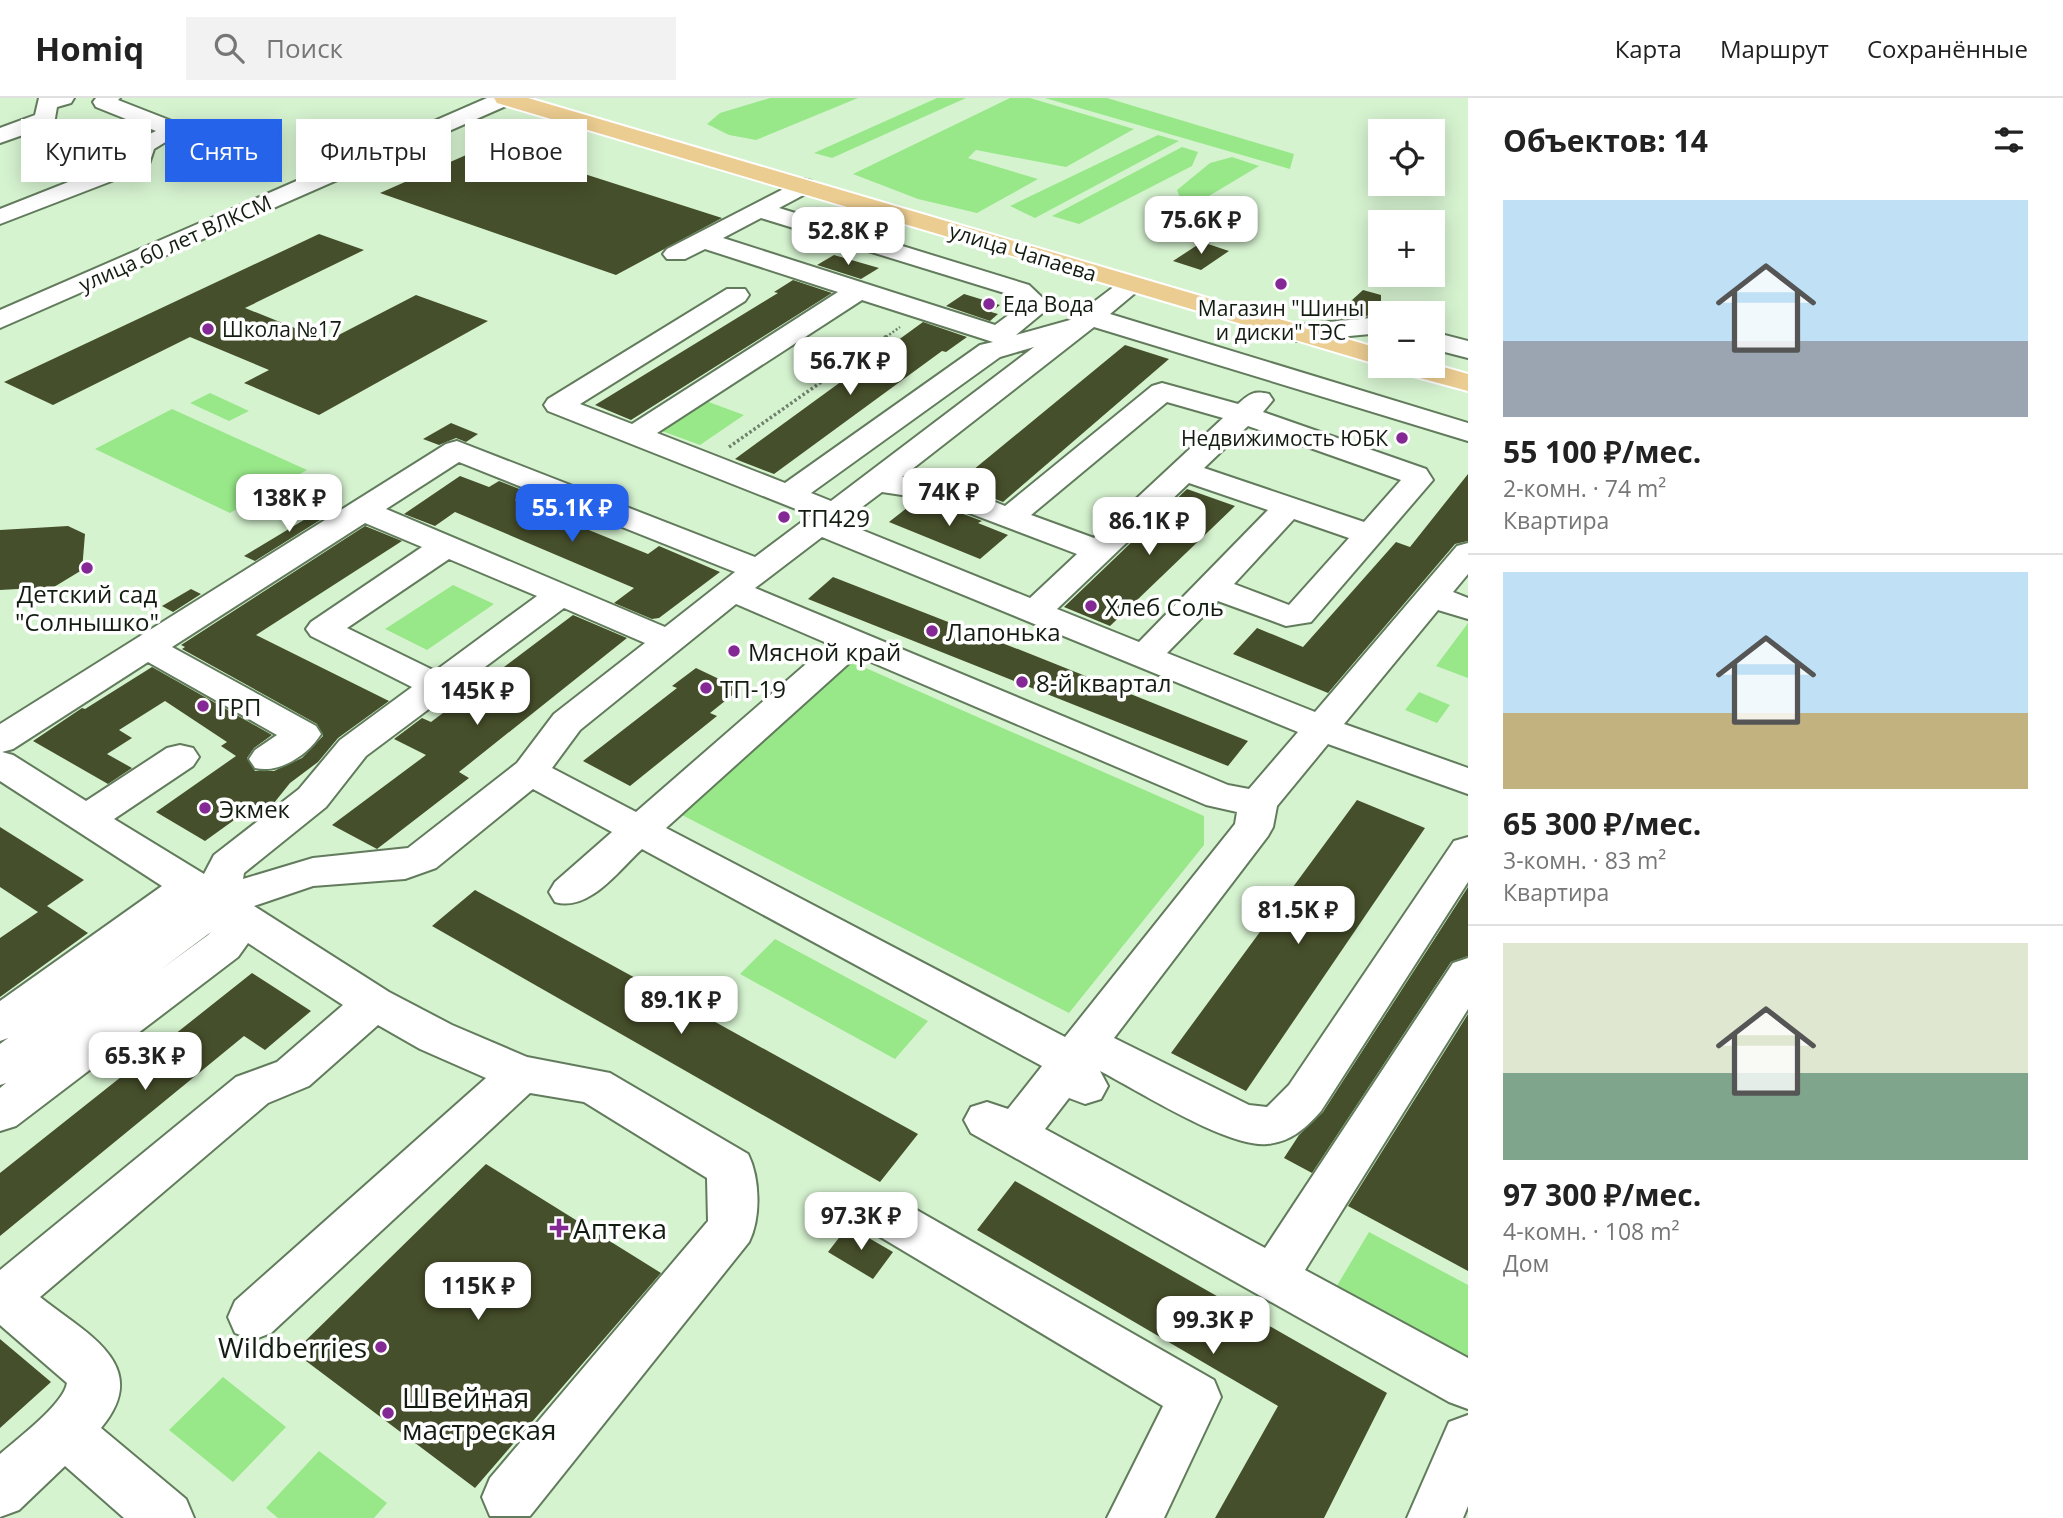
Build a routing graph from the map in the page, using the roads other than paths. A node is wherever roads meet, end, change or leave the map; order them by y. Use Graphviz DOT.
graph roads {
  1 [pos="63,98"];
  2 [pos="108,98"];
  3 [pos="473,98"];
  4 [pos="505,98"];
  5 [pos="0,136"];
  6 [pos="803,187"];
  7 [pos="759,210"];
  8 [pos="0,217"];
  9 [pos="703,240"];
  10 [pos="676,254"];
  11 [pos="1133,284"];
  12 [pos="859,290"];
  13 [pos="736,295"];
  14 [pos="0,305"];
  15 [pos="0,320"];
  16 [pos="1086,321"];
  17 [pos="1368,326"];
  18 [pos="1297,333"];
  19 [pos="1445,343"];
  20 [pos="1468,350"];
  21 [pos="1368,354"];
  22 [pos="1282,374"];
  23 [pos="1445,376"];
  24 [pos="1468,383"];
  25 [pos="1244,415"];
  26 [pos="1468,432"];
  27 [pos="635,435"];
  28 [pos="1184,471"];
  29 [pos="876,481"];
  30 [pos="789,495"];
  31 [pos="1288,507"];
  32 [pos="362,510"];
  33 [pos="1009,518"];
  34 [pos="826,519"];
  35 [pos="1370,535"];
  36 [pos="446,546"];
  37 [pos="1097,551"];
  38 [pos="1468,553"];
  39 [pos="746,580"];
  40 [pos="1213,587"];
  41 [pos="560,595"];
  42 [pos="1433,596"];
  43 [pos="1468,609"];
  44 [pos="1034,612"];
  45 [pos="670,641"];
  46 [pos="853,641"];
  47 [pos="147,647"];
  48 [pos="1144,657"];
  49 [pos="438,686"];
  50 [pos="1321,728"];
  51 [pos="0,741"];
  52 [pos="180,758"];
  53 [pos="268,759"];
  54 [pos="0,764"];
  55 [pos="1462,770"];
  56 [pos="530,772"];
  57 [pos="1258,803"];
  58 [pos="87,818"];
  59 [pos="638,830"];
  60 [pos="1468,851"];
  61 [pos="569,892"];
  62 [pos="219,902"];
  63 [pos="1468,974"];
  64 [pos="374,1003"];
  65 [pos="0,1024"];
  66 [pos="1081,1063"];
  67 [pos="0,1068"];
  68 [pos="521,1074"];
  69 [pos="0,1113"];
  70 [pos="884,1215"];
  71 [pos="1274,1278"];
  72 [pos="253,1317"];
  73 [pos="1468,1385"];
  74 [pos="64,1431"];
  75 [pos="1468,1440"];
  76 [pos="0,1491"];
  77 [pos="510,1497"];
  78 [pos="166,1518"];
  79 [pos="1135,1518"];
  80 [pos="1434,1518"];
  1 -- 5 [label="street"];
  2 -- 8 [label="street"];
  3 -- 14 [label="street, улица 60 лет ВЛКСМ"];
  4 -- 6 [label="main road, улица Чапаева"];
  4 -- 15 [label="street, улица 60 лет ВЛКСМ"];
  6 -- 7 [label="street"];
  6 -- 11 [label="main road, улица Чапаева"];
  7 -- 9 [label="street"];
  7 -- 12 [label="street"];
  9 -- 10 [label="street"];
  9 -- 12 [label="street"];
  11 -- 16 [label="street"];
  11 -- 18 [label="main road, улица Чапаева"];
  12 -- 27 [label="street"];
  13 -- 27 [label="street"];
  16 -- 22 [label="street"];
  16 -- 29 [label="street"];
  16 -- 30 [label="street"];
  17 -- 18 [label="street"];
  18 -- 21 [label="main road, улица Чапаева"];
  19 -- 20 [label="street"];
  22 -- 25 [label="street"];
  22 -- 26 [label="street"];
  23 -- 24 [label="main road"];
  25 -- 28 [label="street"];
  25 -- 33 [label="street"];
  25 -- 35 [label="street"];
  27 -- 30 [label="street"];
  28 -- 31 [label="street"];
  28 -- 37 [label="street"];
  29 -- 33 [label="street"];
  29 -- 34 [label="street"];
  30 -- 34 [label="street"];
  31 -- 35 [label="street"];
  31 -- 40 [label="street"];
  32 -- 36 [label="street"];
  32 -- 39 [label="street"];
  32 -- 47 [label="street"];
  33 -- 37 [label="street"];
  34 -- 39 [label="street"];
  34 -- 44 [label="street"];
  35 -- 40 [label="street"];
  36 -- 41 [label="street"];
  36 -- 49 [label="street"];
  37 -- 44 [label="street"];
  38 -- 42 [label="street"];
  39 -- 45 [label="street"];
  39 -- 46 [label="street"];
  40 -- 48 [label="street"];
  41 -- 45 [label="street"];
  41 -- 49 [label="street"];
  42 -- 43 [label="street"];
  42 -- 50 [label="street"];
  44 -- 48 [label="street"];
  45 -- 56 [label="street"];
  46 -- 57 [label="street"];
  46 -- 59 [label="street"];
  47 -- 51 [label="street"];
  47 -- 53 [label="street"];
  48 -- 50 [label="street"];
  49 -- 62 [label="street"];
  50 -- 55 [label="street"];
  50 -- 57 [label="street"];
  52 -- 58 [label="street"];
  54 -- 58 [label="street"];
  56 -- 59 [label="street"];
  56 -- 62 [label="street"];
  57 -- 66 [label="street"];
  58 -- 62 [label="street"];
  59 -- 61 [label="street"];
  59 -- 66 [label="street"];
  60 -- 66 [label="street"];
  62 -- 64 [label="street"];
  62 -- 65 [label="street"];
  62 -- 67 [label="street"];
  62 -- 69 [label="street"];
  63 -- 71 [label="street"];
  64 -- 68 [label="street"];
  64 -- 74 [label="street"];
  66 -- 71 [label="street"];
  68 -- 72 [label="street"];
  68 -- 77 [label="street"];
  70 -- 79 [label="street"];
  71 -- 73 [label="street"];
  74 -- 76 [label="street"];
  74 -- 78 [label="street"];
  75 -- 80 [label="street"];
}
